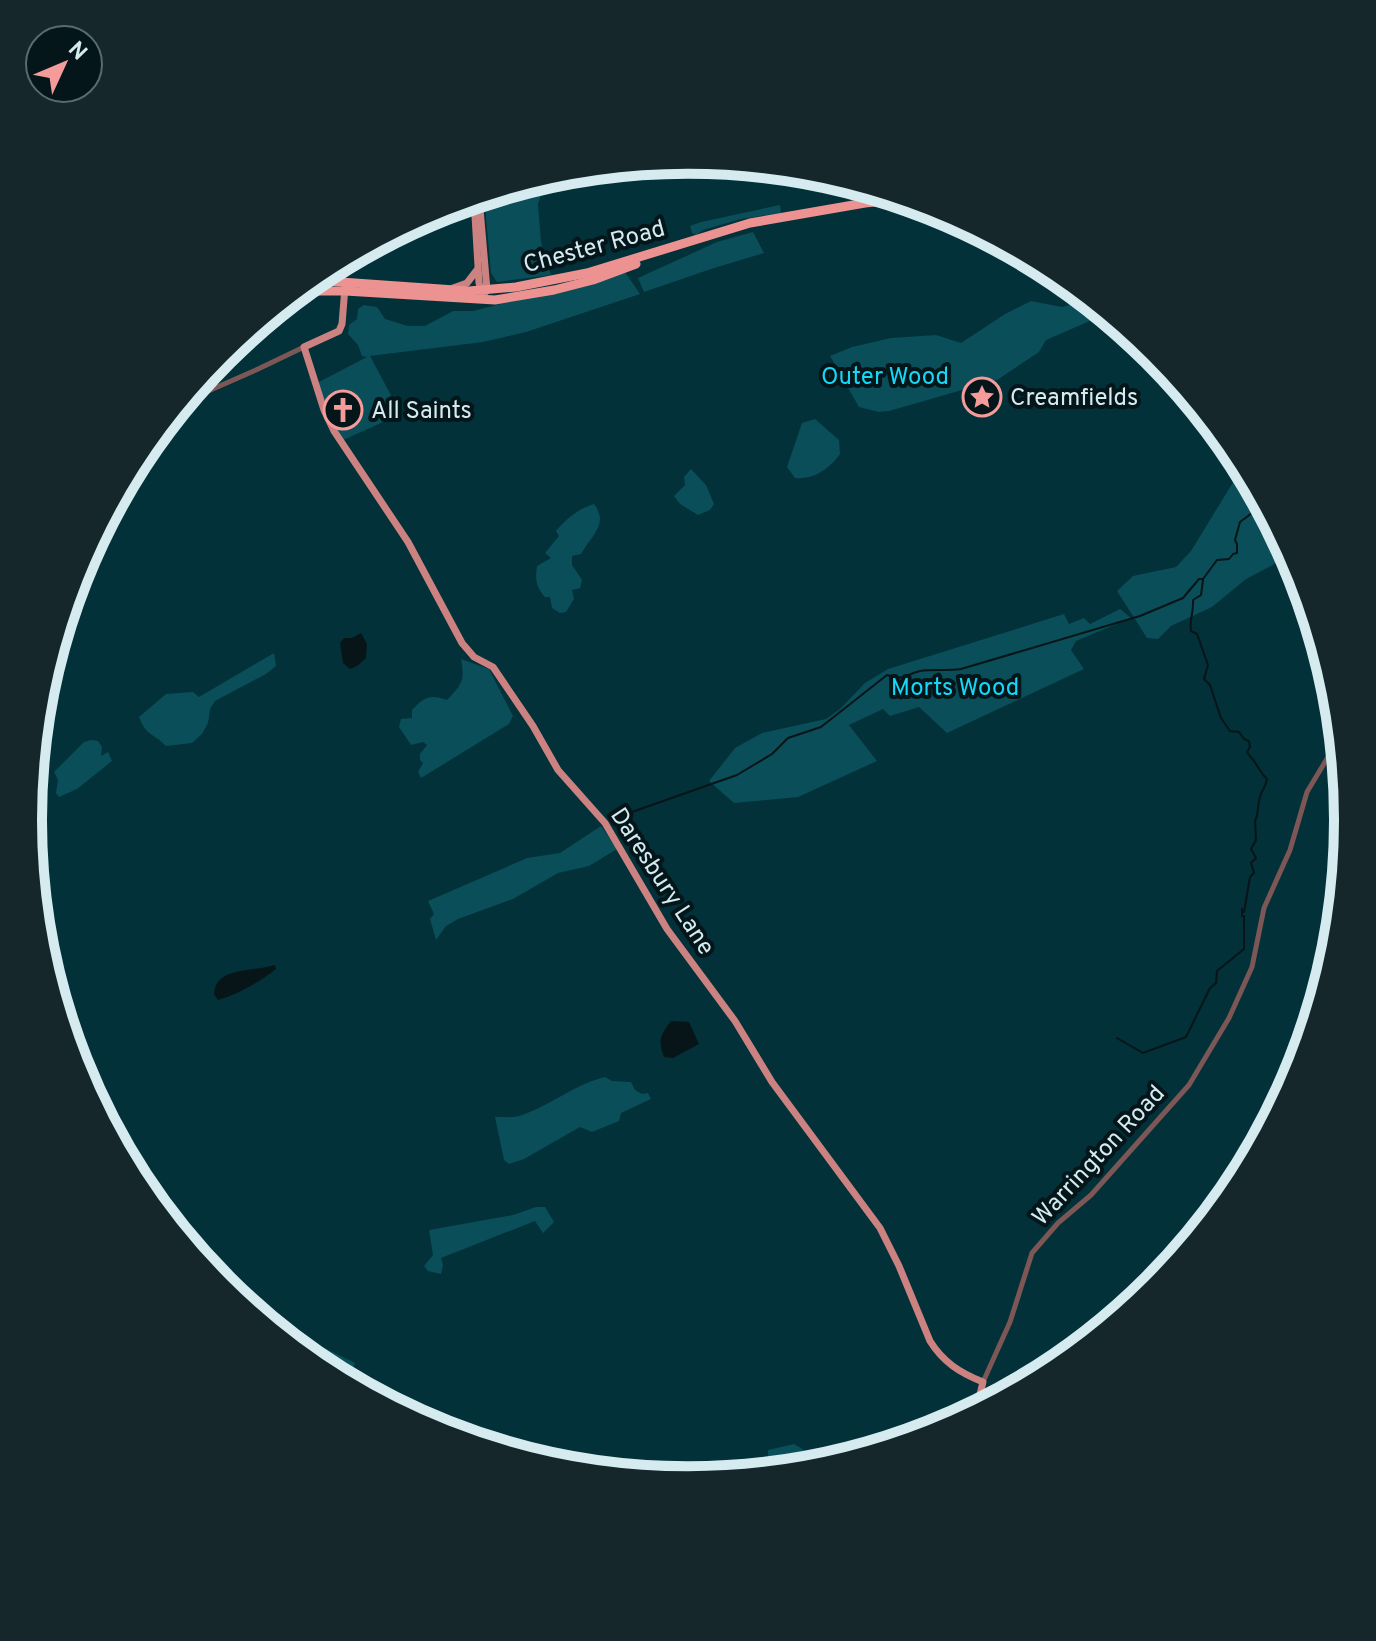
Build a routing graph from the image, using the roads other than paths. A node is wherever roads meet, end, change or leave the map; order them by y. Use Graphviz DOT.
graph roads {
  1 [pos="873,202"];
  2 [pos="477,210"];
  3 [pos="694,240"];
  4 [pos="481,266"];
  5 [pos="329,283"];
  6 [pos="346,286"];
  7 [pos="321,289"];
  8 [pos="446,289"];
  9 [pos="501,289"];
  10 [pos="484,291"];
  11 [pos="526,294"];
  12 [pos="473,299"];
  13 [pos="304,347"];
  14 [pos="204,393"];
  15 [pos="1330,755"];
  16 [pos="983,1382"];
  17 [pos="979,1397"];
  1 -- 3 [label="highway, Chester Road"];
  2 -- 4 [label="main road"];
  3 -- 9 [label="highway, Chester Road"];
  3 -- 11 [label="highway, Chester Road"];
  4 -- 8 [label="main road"];
  4 -- 9 [label="main road"];
  4 -- 10 [label="main road"];
  5 -- 6 [label="highway, Chester Road"];
  6 -- 7 [label="highway, Chester Road"];
  6 -- 8 [label="highway, Chester Road"];
  6 -- 12 [label="highway, Chester Road"];
  6 -- 13 [label="main road"];
  8 -- 10 [label="highway, Chester Road"];
  9 -- 10 [label="highway, Chester Road"];
  10 -- 11 [label="main road"];
  10 -- 12 [label="main road"];
  11 -- 12 [label="highway, Chester Road"];
  13 -- 14 [label="street"];
  13 -- 16 [label="main road, Daresbury Lane"];
  15 -- 16 [label="street, Warrington Road"];
  16 -- 17 [label="main road"];
}
